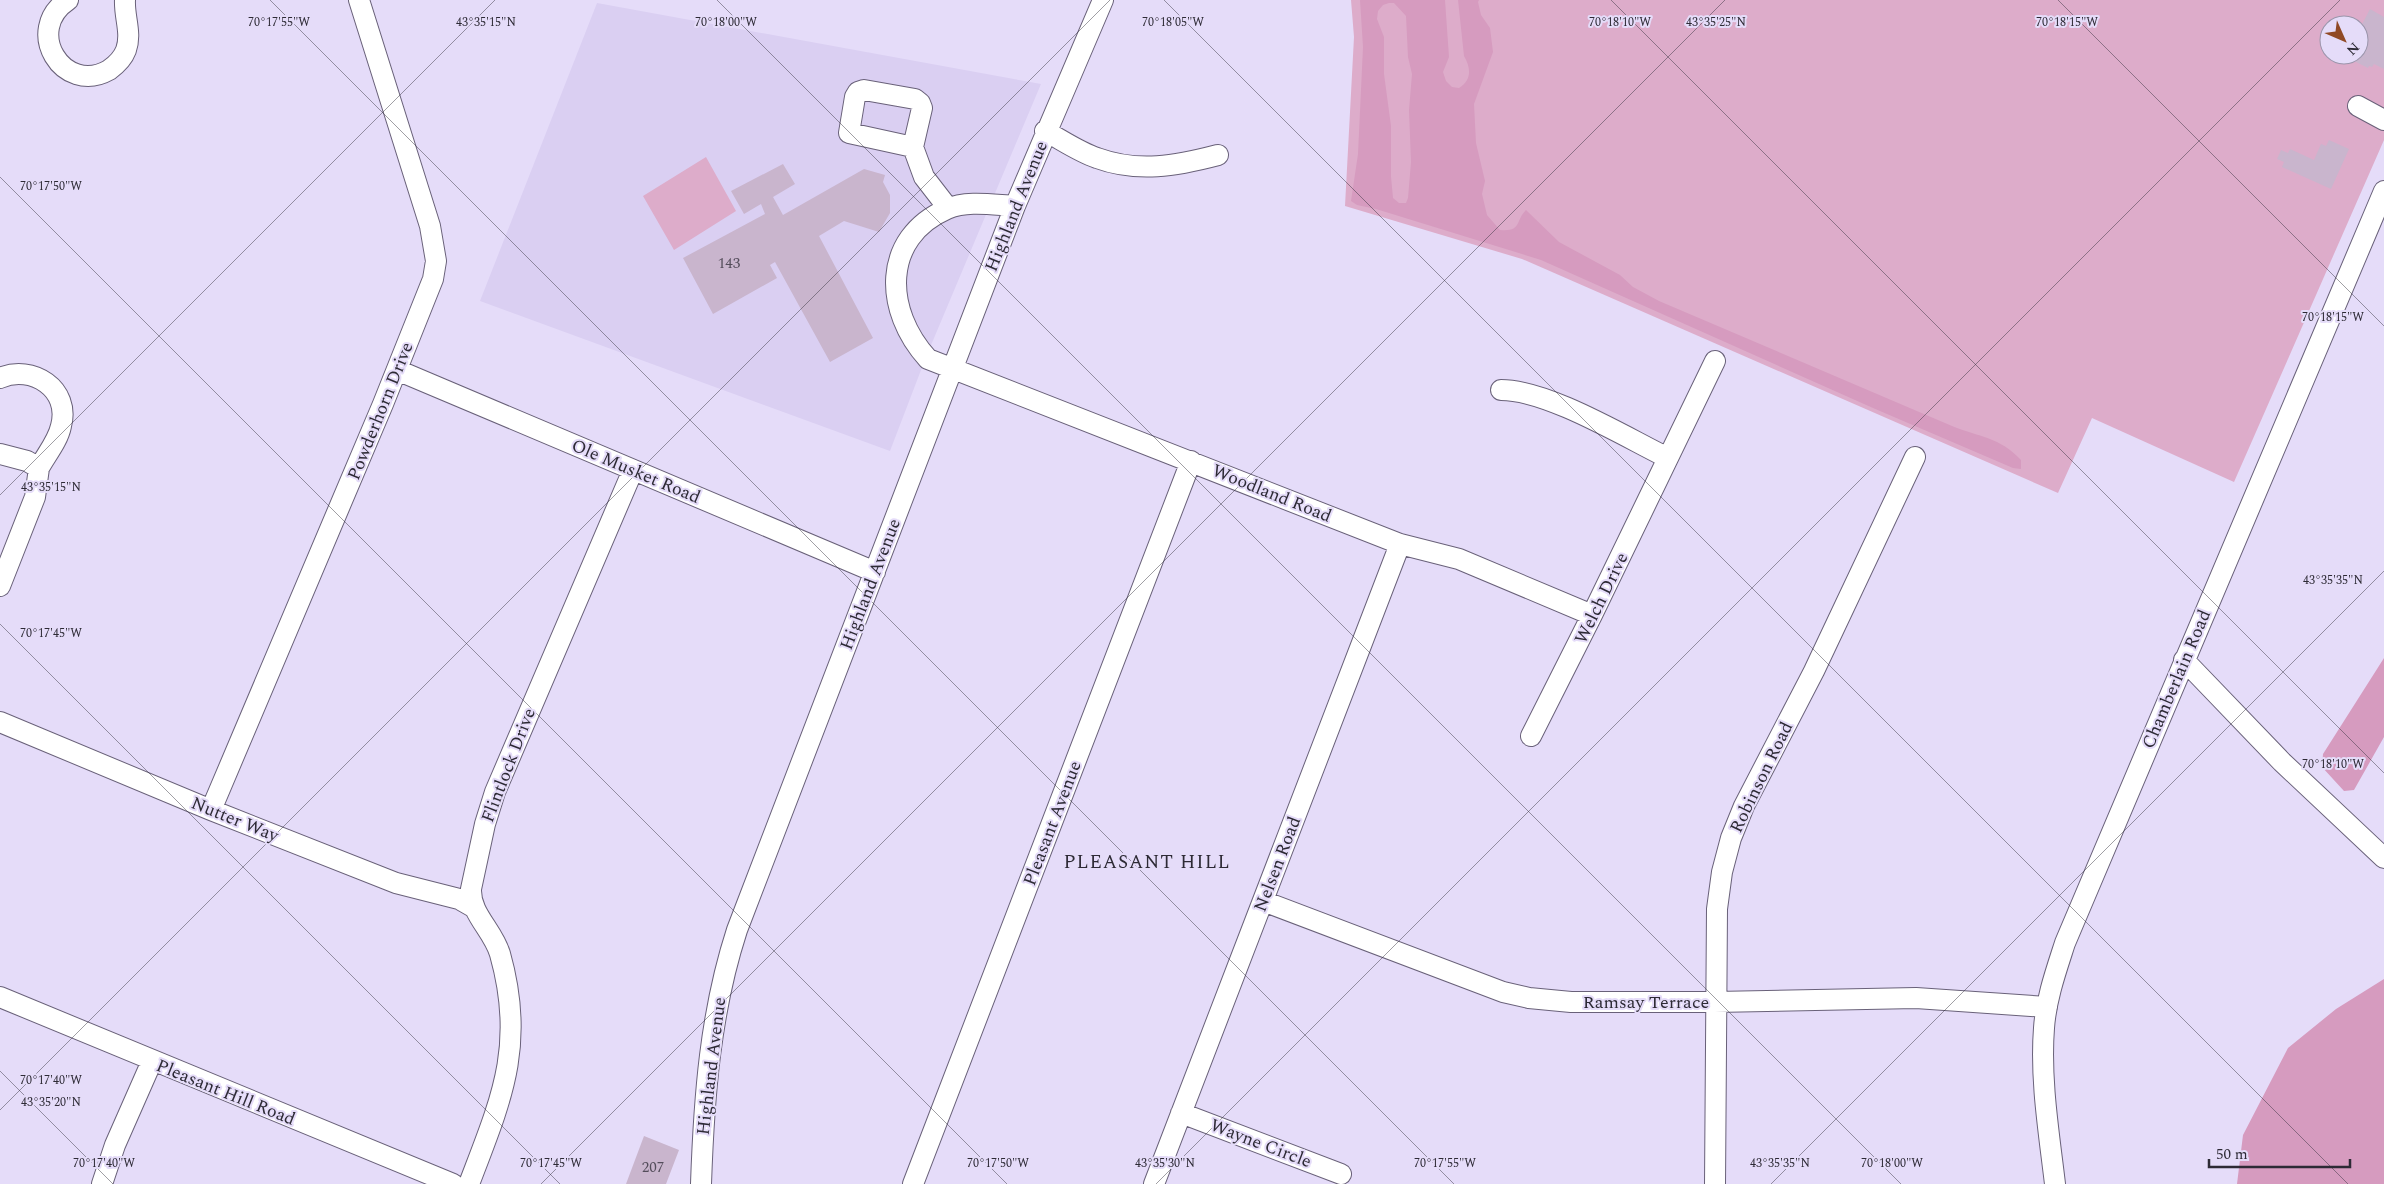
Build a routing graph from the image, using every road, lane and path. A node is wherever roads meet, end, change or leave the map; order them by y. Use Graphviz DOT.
graph roads {
  1 [pos="68,0"];
  2 [pos="125,0"];
  3 [pos="359,0"];
  4 [pos="1103,0"];
  5 [pos="2358,106"];
  6 [pos="2384,120"];
  7 [pos="1045,132"];
  8 [pos="913,147"];
  9 [pos="1218,155"];
  10 [pos="2384,191"];
  11 [pos="1015,206"];
  12 [pos="948,208"];
  13 [pos="1715,361"];
  14 [pos="951,369"];
  15 [pos="397,370"];
  16 [pos="0,378"];
  17 [pos="1502,390"];
  18 [pos="0,454"];
  19 [pos="1914,457"];
  20 [pos="1668,458"];
  21 [pos="1191,461"];
  22 [pos="39,468"];
  23 [pos="633,470"];
  24 [pos="1400,544"];
  25 [pos="875,572"];
  26 [pos="0,586"];
  27 [pos="1592,615"];
  28 [pos="2184,660"];
  29 [pos="0,722"];
  30 [pos="1531,736"];
  31 [pos="211,810"];
  32 [pos="2384,858"];
  33 [pos="1263,900"];
  34 [pos="473,907"];
  35 [pos="0,998"];
  36 [pos="1715,1002"];
  37 [pos="2047,1007"];
  38 [pos="152,1062"];
  39 [pos="1181,1113"];
  40 [pos="1341,1174"];
  41 [pos="102,1184"];
  42 [pos="453,1184"];
  43 [pos="469,1184"];
  44 [pos="701,1184"];
  45 [pos="913,1184"];
  46 [pos="1154,1184"];
  47 [pos="1715,1184"];
  48 [pos="2055,1184"];
  1 -- 2 [label="street"];
  3 -- 15 [label="street, Powderhorn Drive"];
  4 -- 7 [label="street, Highland Avenue"];
  5 -- 6 [label="street"];
  7 -- 9 [label="street"];
  7 -- 11 [label="street, Highland Avenue"];
  8 -- 12 [label="street"];
  10 -- 28 [label="street, Chamberlain Road"];
  11 -- 12 [label="street"];
  11 -- 14 [label="street, Highland Avenue"];
  12 -- 14 [label="street, Woodland Road"];
  13 -- 20 [label="street, Welch Drive"];
  14 -- 21 [label="street, Woodland Road"];
  14 -- 25 [label="street, Highland Avenue"];
  15 -- 23 [label="street, Ole Musket Road"];
  15 -- 31 [label="street, Powderhorn Drive"];
  16 -- 22 [label="street"];
  17 -- 20 [label="street"];
  18 -- 22 [label="street"];
  19 -- 36 [label="street, Robinson Road"];
  20 -- 27 [label="street, Welch Drive"];
  21 -- 24 [label="street, Woodland Road"];
  21 -- 45 [label="street, Pleasant Avenue"];
  22 -- 26 [label="street"];
  23 -- 25 [label="street, Ole Musket Road"];
  23 -- 34 [label="street, Flintlock Drive"];
  24 -- 27 [label="street, Woodland Road"];
  24 -- 33 [label="street, Nelsen Road"];
  25 -- 44 [label="street, Highland Avenue"];
  27 -- 30 [label="street, Welch Drive"];
  28 -- 32 [label="street"];
  28 -- 37 [label="street, Chamberlain Road"];
  29 -- 31 [label="street, Nutter Way"];
  31 -- 34 [label="street, Nutter Way"];
  33 -- 36 [label="street, Ramsay Terrace"];
  33 -- 39 [label="street, Nelsen Road"];
  34 -- 43 [label="street"];
  35 -- 38 [label="street, Pleasant Hill Road"];
  36 -- 37 [label="street, Ramsay Terrace"];
  36 -- 47 [label="street, Robinson Road"];
  37 -- 48 [label="street, Chamberlain Road"];
  38 -- 41 [label="street"];
  38 -- 42 [label="street, Pleasant Hill Road"];
  39 -- 40 [label="street, Wayne Circle"];
  39 -- 46 [label="street, Nelsen Road"];
}
